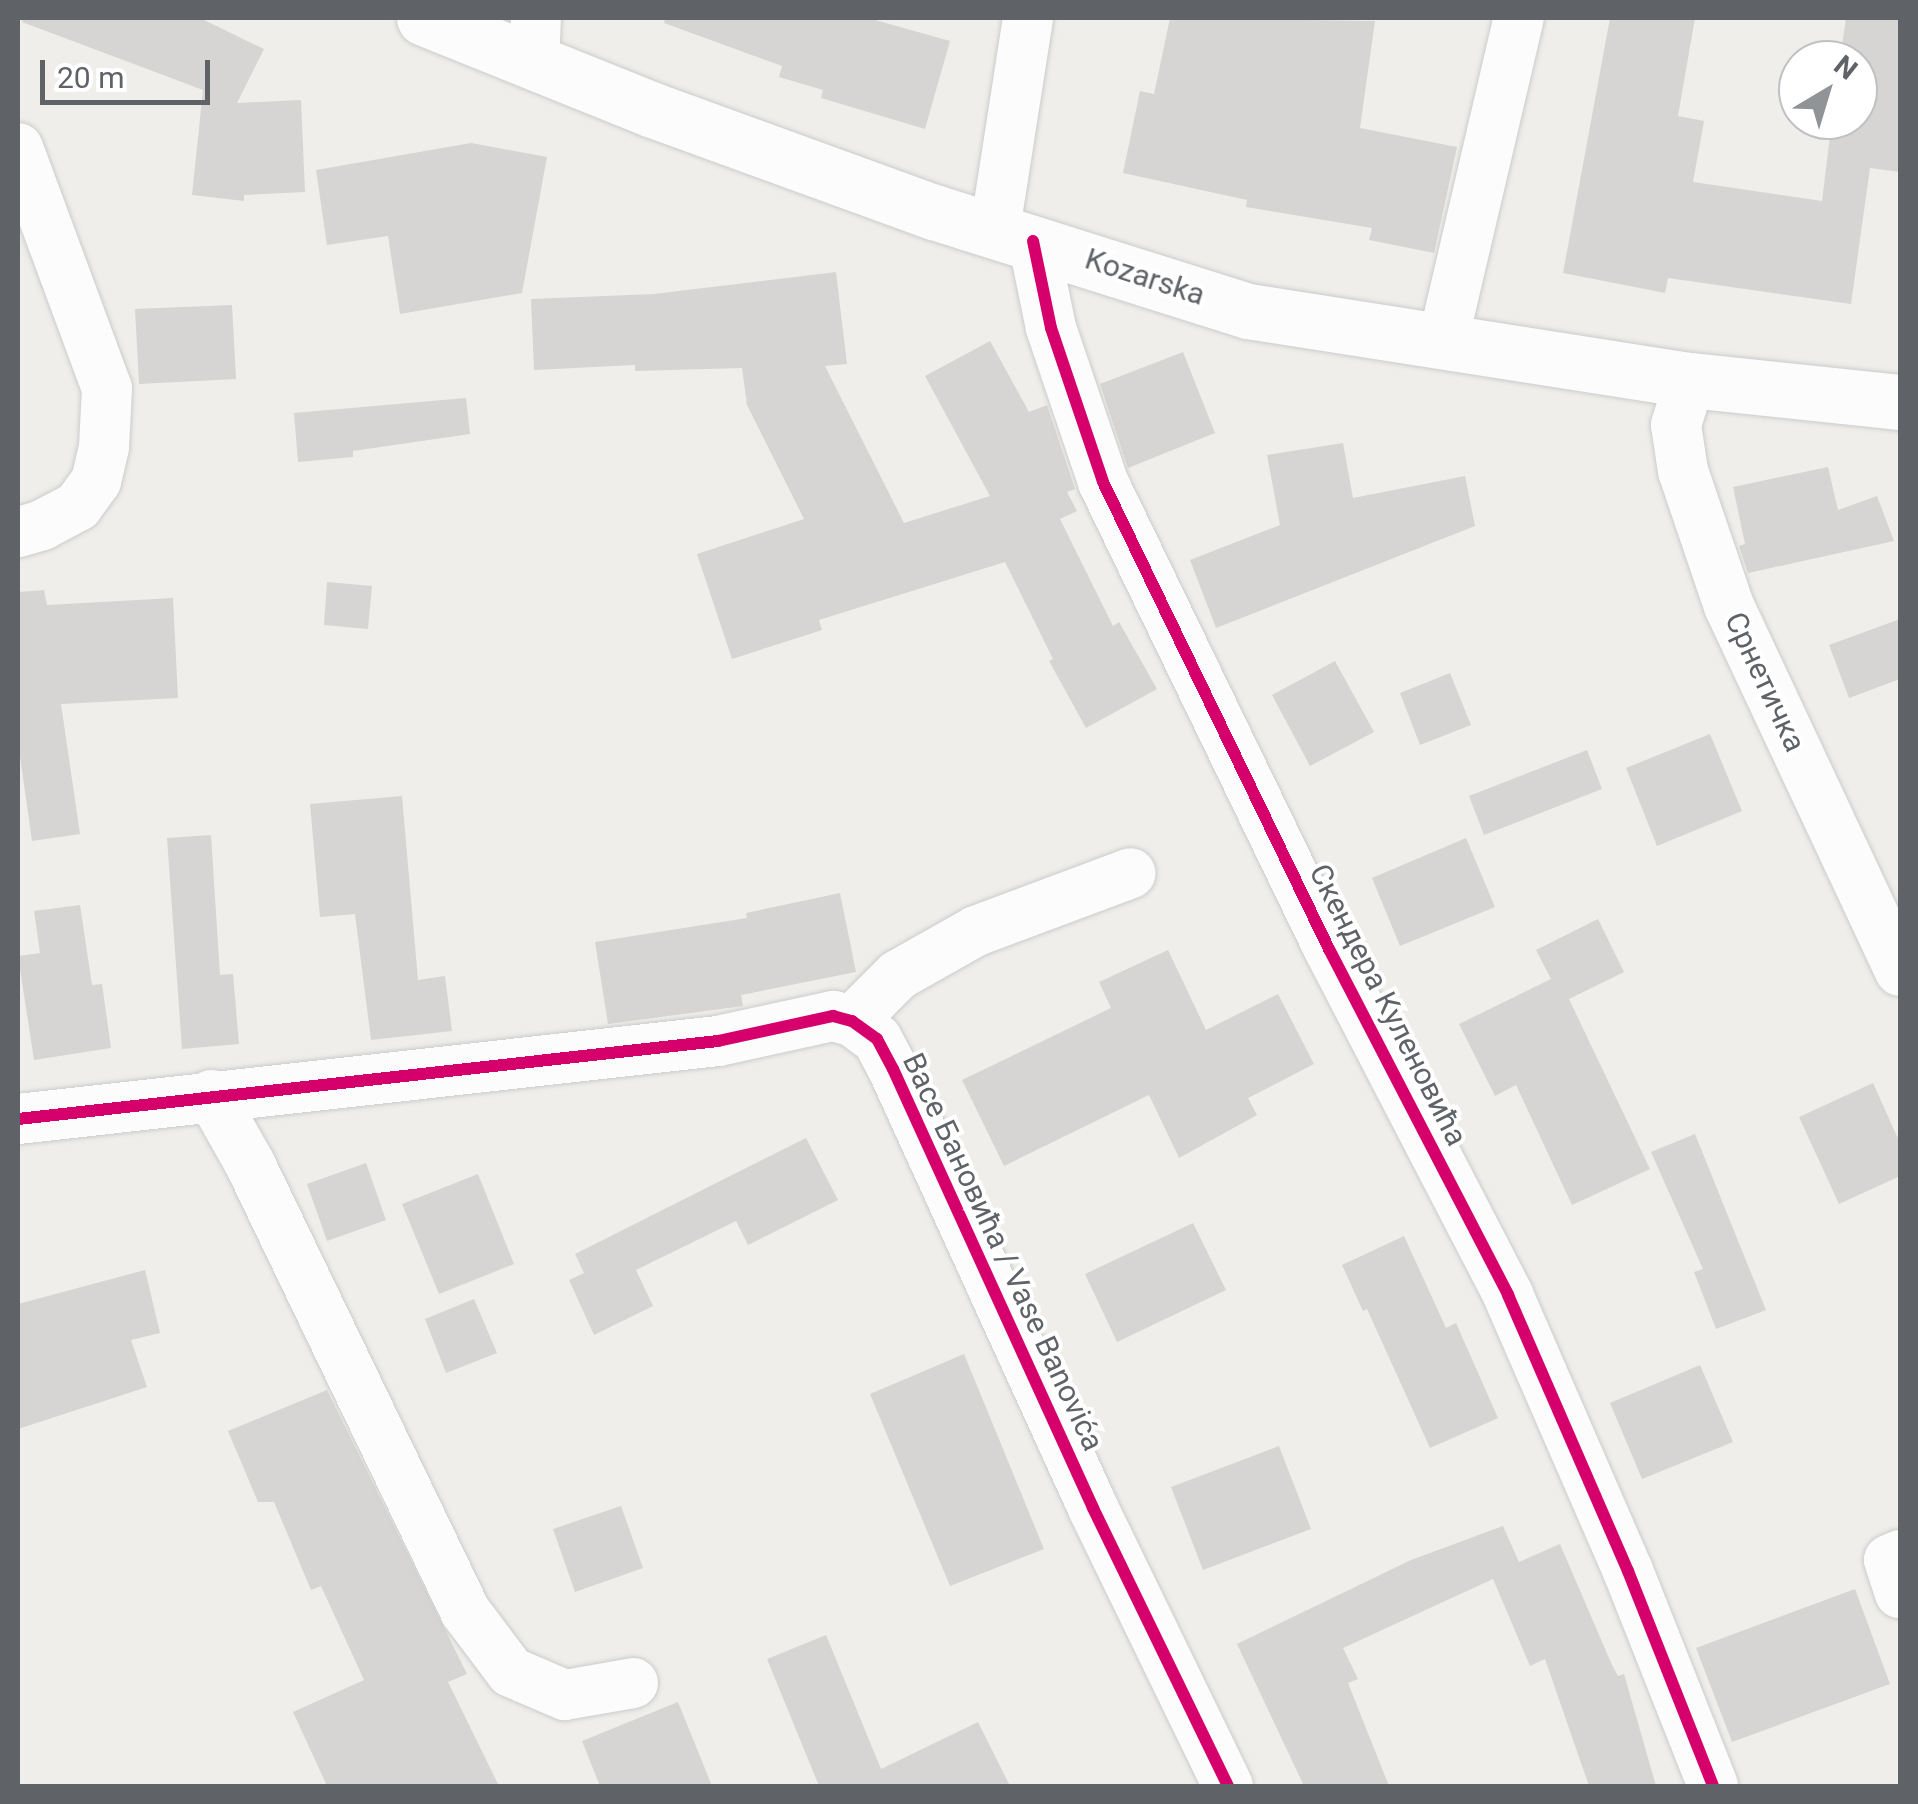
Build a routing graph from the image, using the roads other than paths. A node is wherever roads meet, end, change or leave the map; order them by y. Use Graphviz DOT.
graph roads {
  1 [pos="424,18"];
  2 [pos="1028,18"];
  3 [pos="1518,18"];
  4 [pos="535,40"];
  5 [pos="18,148"];
  6 [pos="1014,235"];
  7 [pos="1444,341"];
  8 [pos="1690,380"];
  9 [pos="1900,402"];
  10 [pos="18,532"];
  11 [pos="1131,873"];
  12 [pos="1900,971"];
  13 [pos="852,1021"];
  14 [pos="211,1095"];
  15 [pos="18,1118"];
  16 [pos="1900,1555"];
  17 [pos="1900,1593"];
  18 [pos="633,1683"];
  19 [pos="1228,1786"];
  20 [pos="1714,1786"];
  1 -- 4 [label="street, Kozarska"];
  2 -- 6 [label="street"];
  3 -- 7 [label="street"];
  4 -- 6 [label="street, Kozarska"];
  5 -- 10 [label="street"];
  6 -- 7 [label="street, Kozarska"];
  6 -- 20 [label="street, Скендера Куленовића"];
  7 -- 8 [label="street, Kozarska"];
  8 -- 9 [label="street, Kozarska"];
  8 -- 12 [label="street, Срнетичка"];
  11 -- 13 [label="street"];
  13 -- 14 [label="street"];
  13 -- 19 [label="street, Васе Бановића / Vase Banovića"];
  14 -- 15 [label="street"];
  14 -- 18 [label="street"];
  16 -- 17 [label="street"];
}
